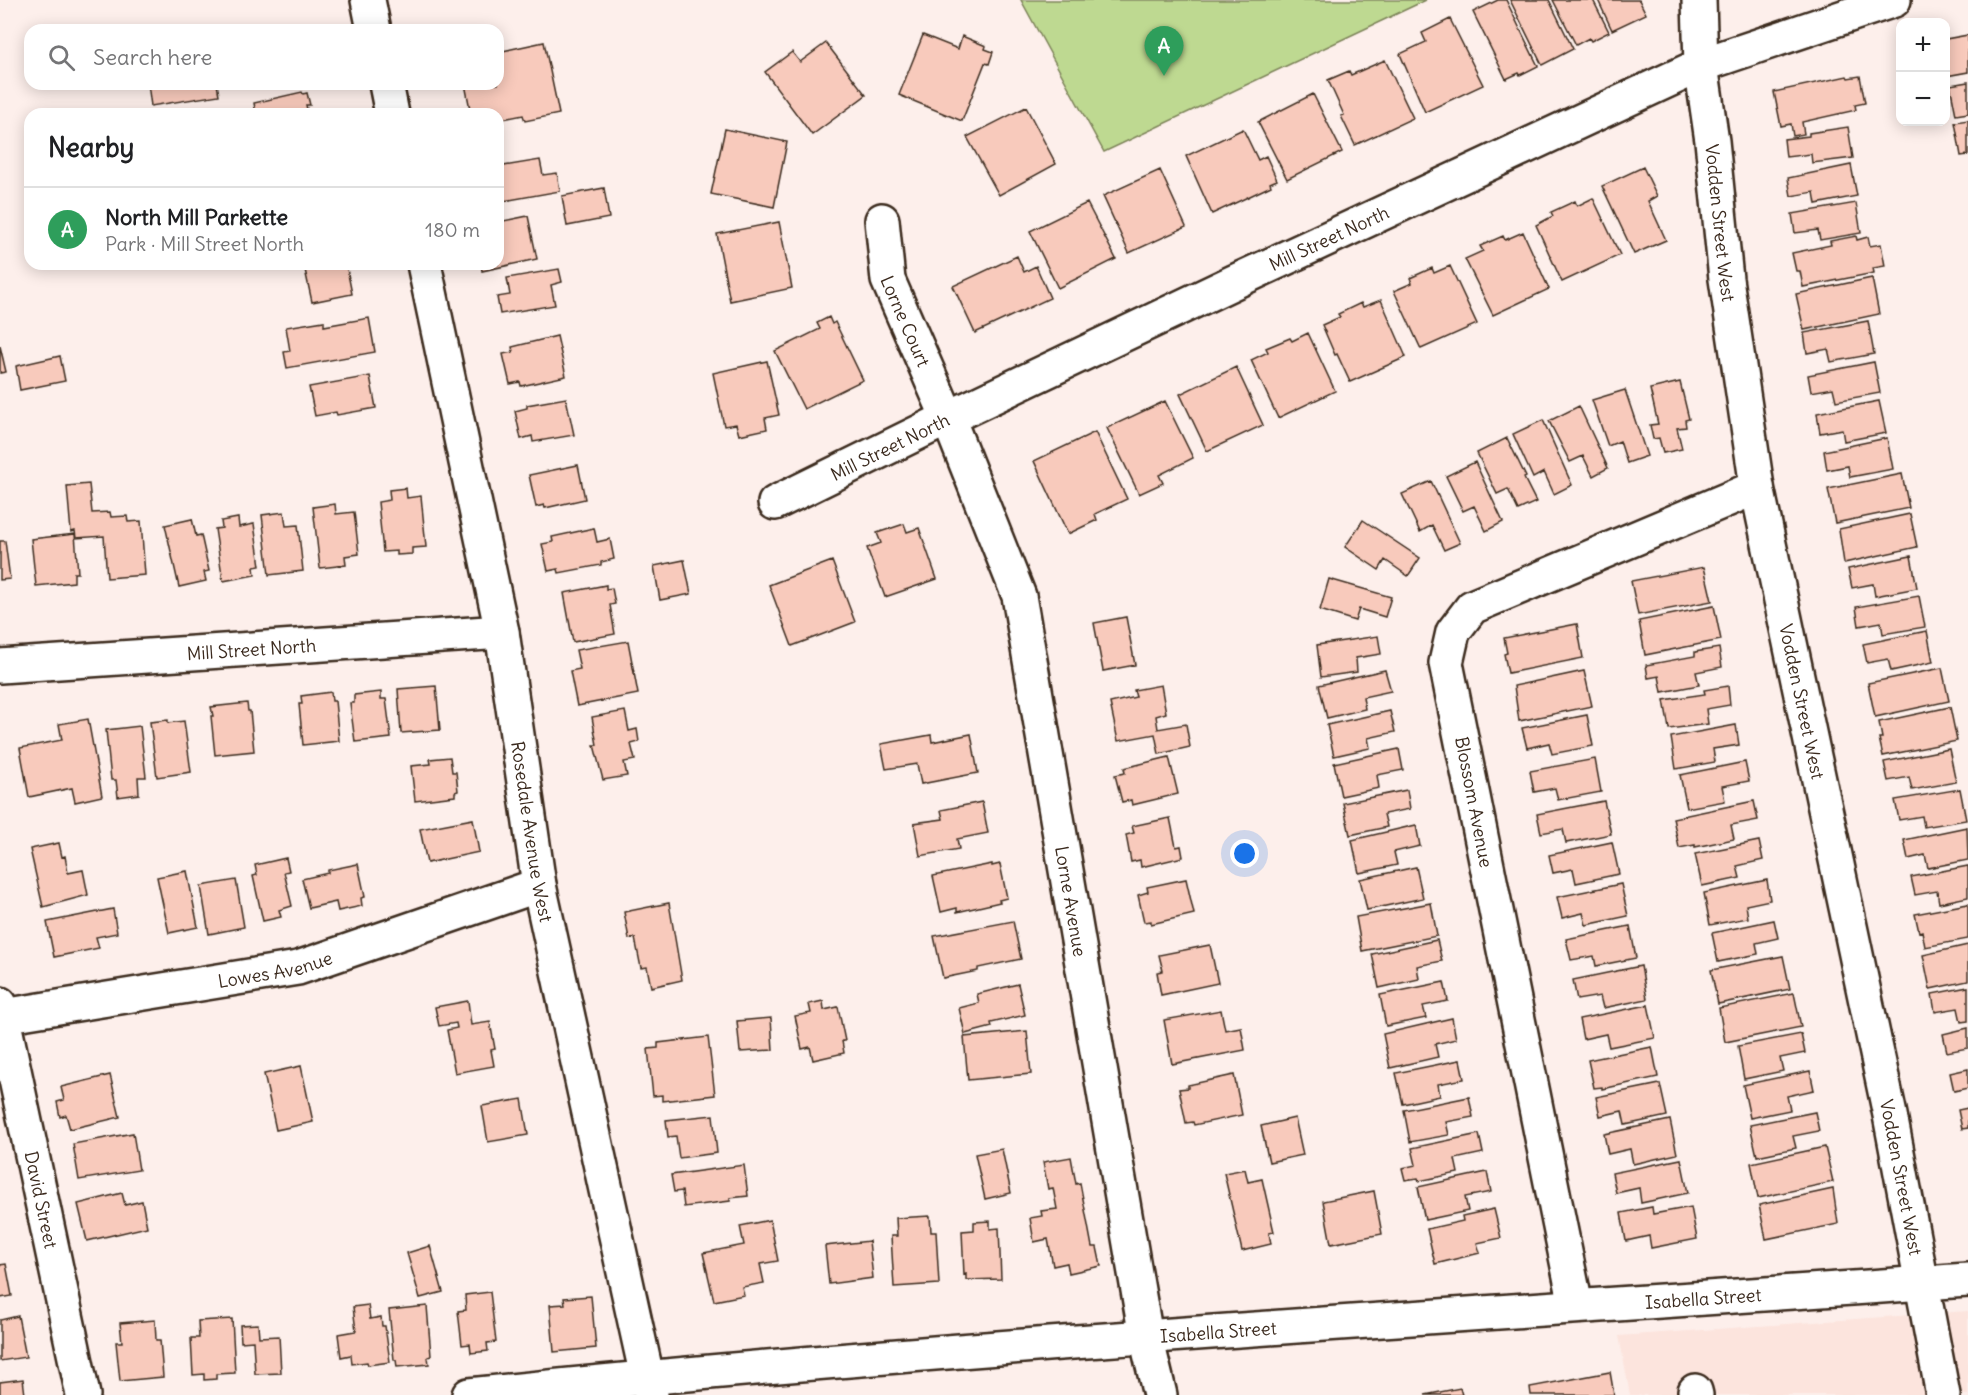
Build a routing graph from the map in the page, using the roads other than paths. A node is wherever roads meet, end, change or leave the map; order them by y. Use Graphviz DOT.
graph roads {
  1 [pos="368,0"];
  2 [pos="1699,0"];
  3 [pos="1894,0"];
  4 [pos="373,24"];
  5 [pos="1701,65"];
  6 [pos="387,90"];
  7 [pos="391,108"];
  8 [pos="882,220"];
  9 [pos="425,270"];
  10 [pos="948,418"];
  11 [pos="1757,487"];
  12 [pos="775,503"];
  13 [pos="502,632"];
  14 [pos="0,666"];
  15 [pos="539,885"];
  16 [pos="1,1010"];
  17 [pos="1968,1280"];
  18 [pos="1922,1283"];
  19 [pos="1576,1306"];
  20 [pos="1146,1337"];
  21 [pos="649,1386"];
  22 [pos="83,1395"];
  23 [pos="469,1395"];
  24 [pos="1160,1395"];
  25 [pos="1943,1395"];
  1 -- 4 [label="street"];
  2 -- 5 [label="street, Vodden Street West"];
  3 -- 5 [label="street, Mill Street North"];
  5 -- 10 [label="street, Mill Street North"];
  5 -- 11 [label="street, Vodden Street West"];
  6 -- 7 [label="street"];
  8 -- 10 [label="street, Lorne Court"];
  9 -- 13 [label="street, Rosedale Avenue West"];
  10 -- 12 [label="street, Mill Street North"];
  10 -- 20 [label="street, Lorne Avenue"];
  11 -- 18 [label="street, Vodden Street West"];
  11 -- 19 [label="street, Blossom Avenue"];
  13 -- 14 [label="street, Mill Street North"];
  13 -- 15 [label="street, Rosedale Avenue West"];
  15 -- 16 [label="street, Lowes Avenue"];
  15 -- 21 [label="street, Rosedale Avenue West"];
  16 -- 22 [label="street, David Street"];
  17 -- 18 [label="street, Isabella Street"];
  18 -- 19 [label="street, Isabella Street"];
  18 -- 25 [label="street, Vodden Street West"];
  19 -- 20 [label="street, Isabella Street"];
  20 -- 21 [label="street, Isabella Street"];
  20 -- 24 [label="street, Lorne Avenue"];
  21 -- 23 [label="street, Isabella Street"];
}
